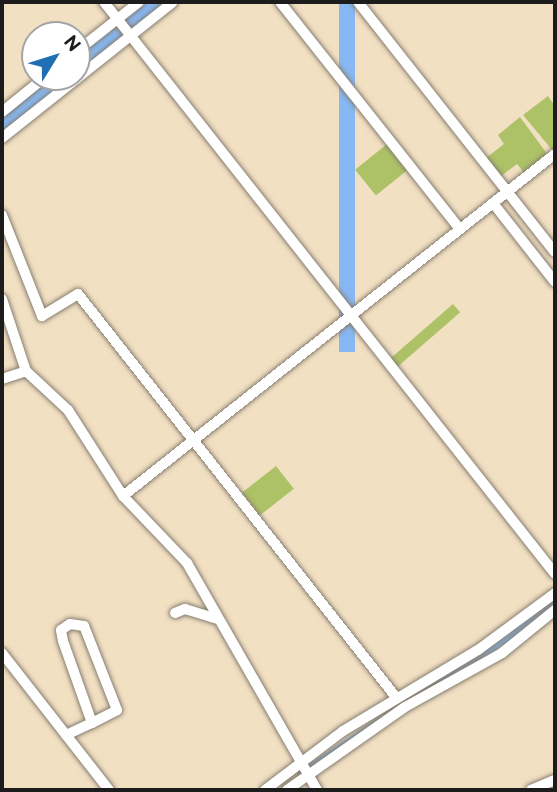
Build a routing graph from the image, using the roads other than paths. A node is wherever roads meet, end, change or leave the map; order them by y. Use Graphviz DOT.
graph roads {
  1 [pos="104,2"];
  2 [pos="139,2"];
  3 [pos="173,2"];
  4 [pos="280,2"];
  5 [pos="358,2"];
  6 [pos="117,19"];
  7 [pos="130,36"];
  8 [pos="91,40"];
  9 [pos="29,91"];
  10 [pos="2,113"];
  11 [pos="2,138"];
  12 [pos="555,154"];
  13 [pos="508,192"];
  14 [pos="493,203"];
  15 [pos="2,215"];
  16 [pos="460,229"];
  17 [pos="555,252"];
  18 [pos="555,282"];
  19 [pos="2,299"];
  20 [pos="352,316"];
  21 [pos="26,371"];
  22 [pos="2,379"];
  23 [pos="194,440"];
  24 [pos="123,496"];
  25 [pos="555,574"];
  26 [pos="555,593"];
  27 [pos="555,610"];
  28 [pos="175,613"];
  29 [pos="218,619"];
  30 [pos="2,653"];
  31 [pos="395,696"];
  32 [pos="92,723"];
  33 [pos="66,736"];
  34 [pos="300,763"];
  35 [pos="307,775"];
  36 [pos="555,780"];
  37 [pos="109,790"];
  38 [pos="265,790"];
  39 [pos="287,790"];
  40 [pos="317,790"];
  41 [pos="531,790"];
  1 -- 6 [label="street"];
  2 -- 6 [label="street"];
  3 -- 7 [label="street"];
  4 -- 16 [label="street"];
  5 -- 13 [label="street"];
  6 -- 7 [label="street"];
  6 -- 8 [label="street"];
  7 -- 11 [label="street"];
  7 -- 20 [label="street"];
  9 -- 10 [label="street"];
  12 -- 13 [label="street"];
  13 -- 14 [label="street"];
  13 -- 17 [label="street"];
  14 -- 16 [label="street"];
  14 -- 18 [label="street"];
  15 -- 23 [label="street"];
  16 -- 20 [label="street"];
  19 -- 21 [label="street"];
  20 -- 23 [label="street"];
  20 -- 25 [label="street"];
  21 -- 22 [label="street"];
  21 -- 24 [label="street"];
  23 -- 24 [label="street"];
  23 -- 31 [label="street"];
  24 -- 29 [label="street"];
  26 -- 31 [label="street"];
  27 -- 35 [label="street"];
  28 -- 29 [label="street"];
  29 -- 34 [label="street"];
  30 -- 33 [label="street"];
  31 -- 34 [label="street"];
  32 -- 32 [label="street"];
  32 -- 33 [label="street"];
  33 -- 37 [label="street"];
  34 -- 35 [label="street"];
  34 -- 38 [label="street"];
  35 -- 39 [label="street"];
  35 -- 40 [label="street"];
  36 -- 41 [label="street"];
}
